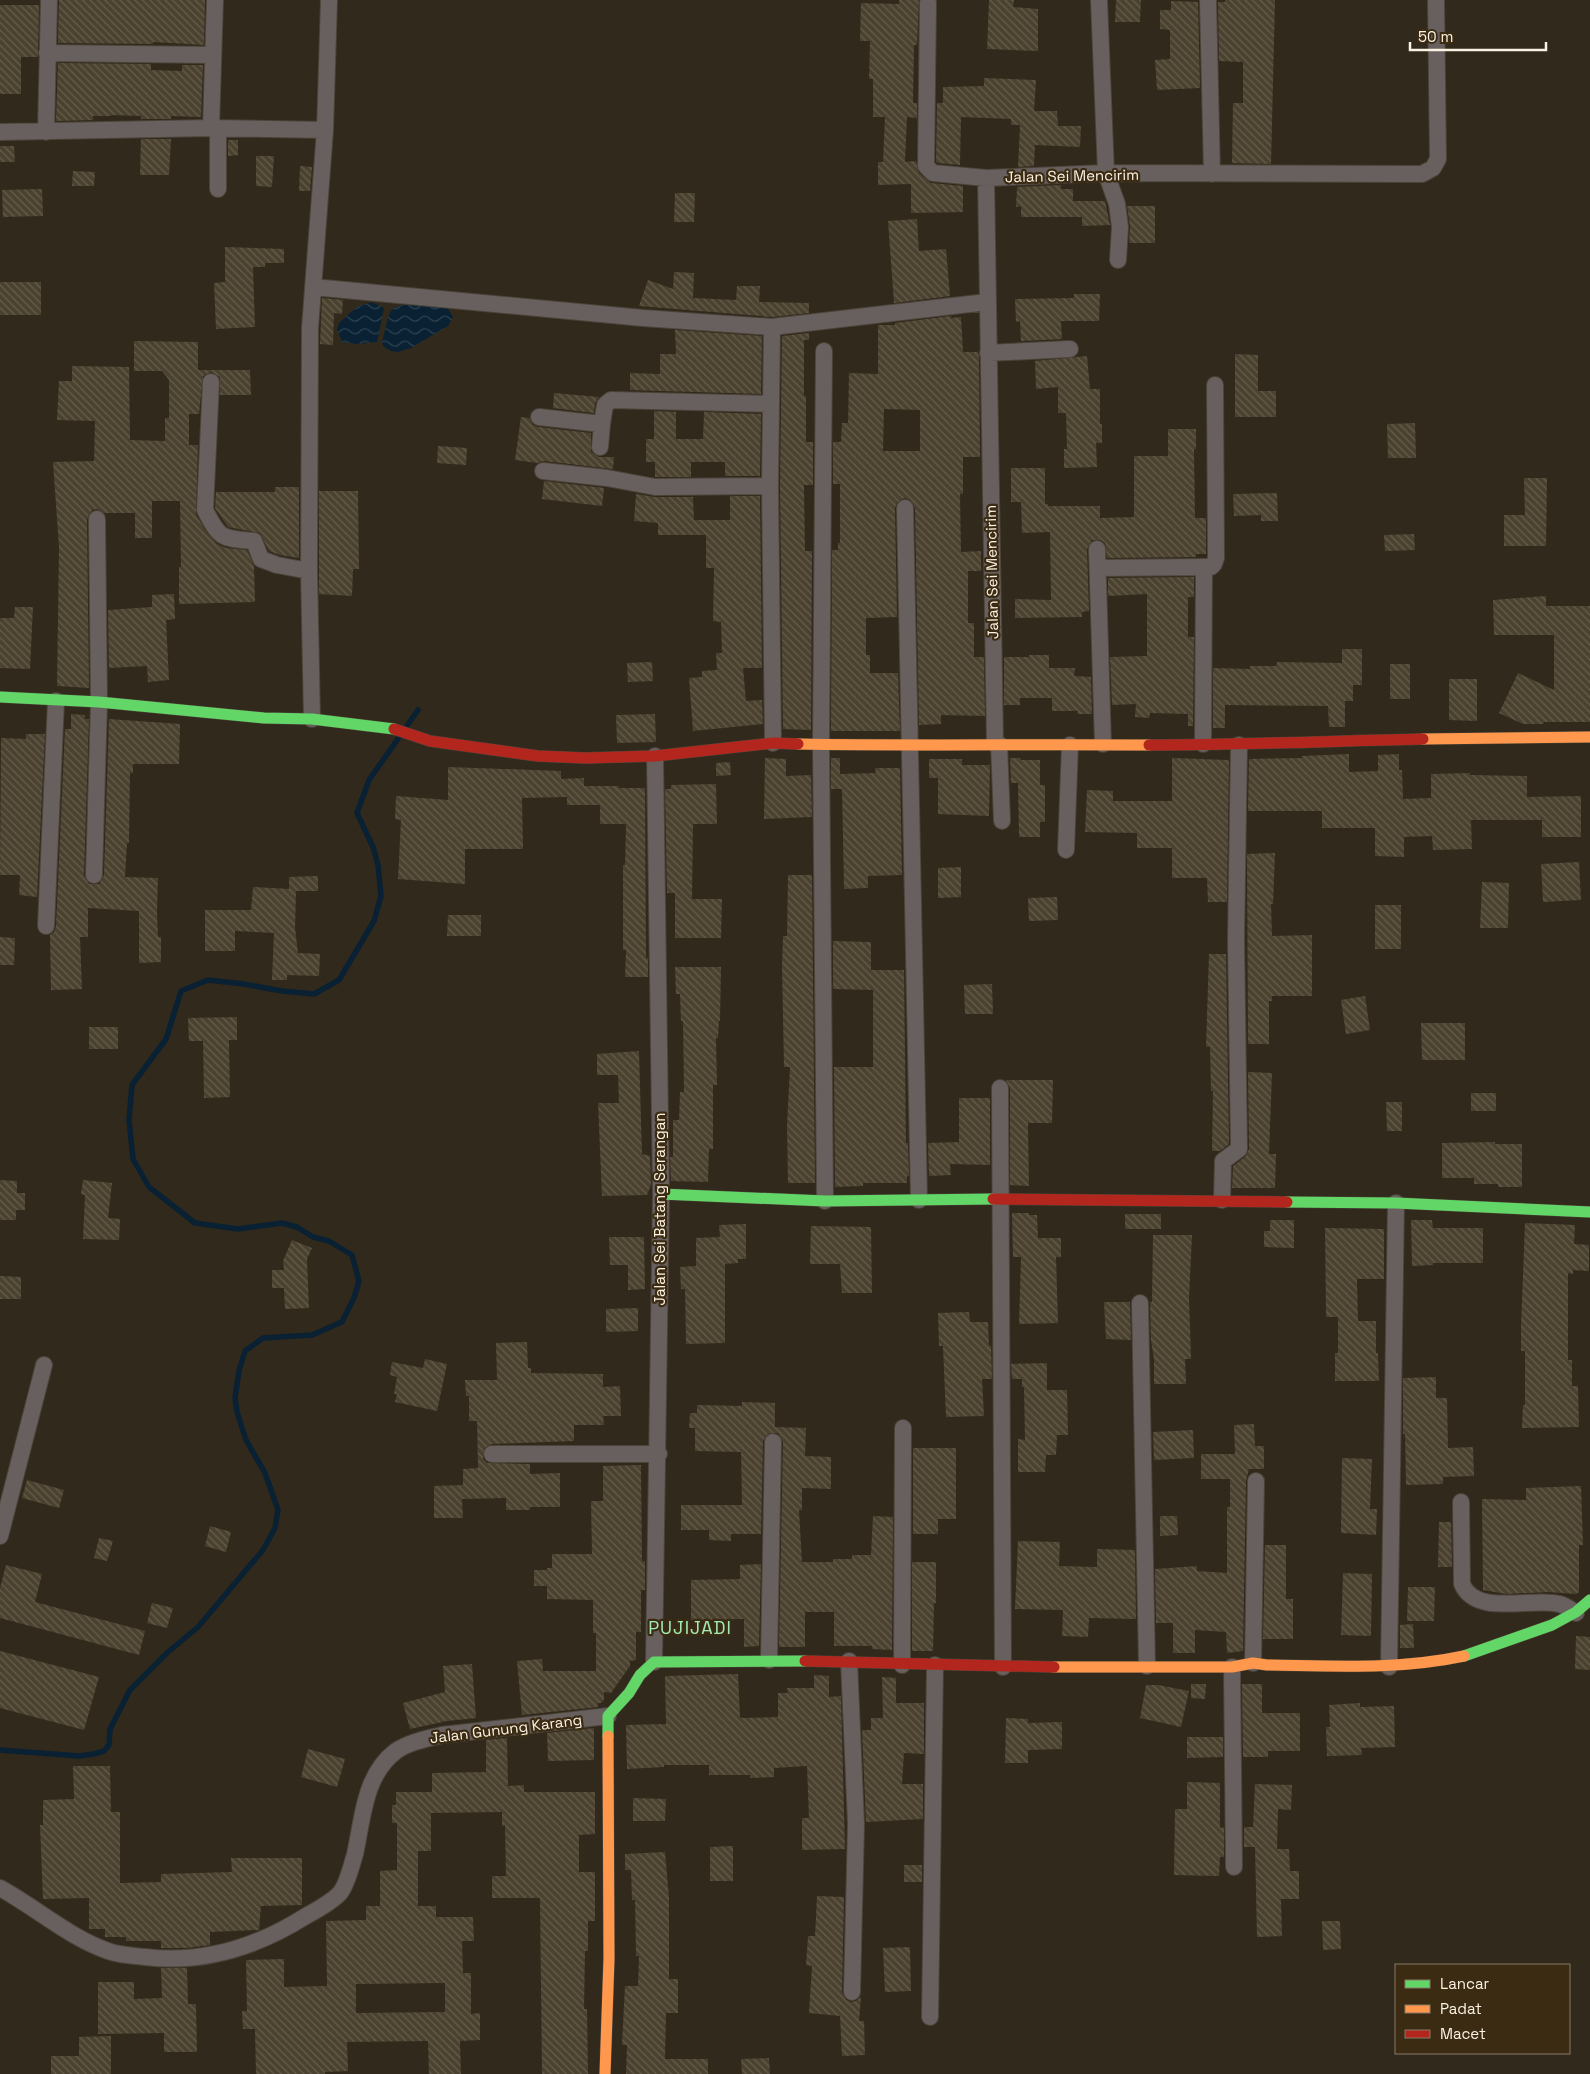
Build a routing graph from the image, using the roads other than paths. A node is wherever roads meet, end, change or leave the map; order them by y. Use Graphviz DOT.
graph roads {
  1 [pos="49,0"];
  2 [pos="215,0"];
  3 [pos="329,0"];
  4 [pos="1099,0"];
  5 [pos="1208,0"];
  6 [pos="1436,0"];
  7 [pos="928,3"];
  8 [pos="46,52"];
  9 [pos="213,55"];
  10 [pos="215,129"];
  11 [pos="325,130"];
  12 [pos="0,132"];
  13 [pos="46,132"];
  14 [pos="1106,173"];
  15 [pos="1212,174"];
  16 [pos="986,178"];
  17 [pos="218,189"];
  18 [pos="1118,260"];
  19 [pos="313,287"];
  20 [pos="986,302"];
  21 [pos="772,327"];
  22 [pos="1070,349"];
  23 [pos="824,351"];
  24 [pos="988,353"];
  25 [pos="211,382"];
  26 [pos="1215,385"];
  27 [pos="770,404"];
  28 [pos="539,418"];
  29 [pos="602,424"];
  30 [pos="600,447"];
  31 [pos="543,471"];
  32 [pos="770,486"];
  33 [pos="905,508"];
  34 [pos="97,519"];
  35 [pos="1097,549"];
  36 [pos="1204,566"];
  37 [pos="1098,568"];
  38 [pos="309,571"];
  39 [pos="0,697"];
  40 [pos="56,701"];
  41 [pos="98,702"];
  42 [pos="312,718"];
  43 [pos="1590,737"];
  44 [pos="773,743"];
  45 [pos="821,744"];
  46 [pos="997,744"];
  47 [pos="1104,744"];
  48 [pos="1203,744"];
  49 [pos="1070,745"];
  50 [pos="1239,745"];
  51 [pos="910,746"];
  52 [pos="655,756"];
  53 [pos="1002,821"];
  54 [pos="1066,850"];
  55 [pos="94,875"];
  56 [pos="46,926"];
  57 [pos="1000,1088"];
  58 [pos="661,1194"];
  59 [pos="1000,1199"];
  60 [pos="919,1200"];
  61 [pos="1222,1200"];
  62 [pos="825,1201"];
  63 [pos="1396,1203"];
  64 [pos="1590,1212"];
  65 [pos="1140,1303"];
  66 [pos="44,1365"];
  67 [pos="903,1428"];
  68 [pos="772,1442"];
  69 [pos="492,1454"];
  70 [pos="659,1454"];
  71 [pos="1256,1481"];
  72 [pos="1461,1502"];
  73 [pos="0,1536"];
  74 [pos="1590,1600"];
  75 [pos="1576,1613"];
  76 [pos="769,1660"];
  77 [pos="849,1661"];
  78 [pos="654,1662"];
  79 [pos="1253,1663"];
  80 [pos="902,1665"];
  81 [pos="935,1665"];
  82 [pos="1147,1666"];
  83 [pos="1003,1667"];
  84 [pos="1232,1667"];
  85 [pos="1389,1667"];
  86 [pos="608,1716"];
  87 [pos="1234,1866"];
  88 [pos="0,1888"];
  89 [pos="852,1992"];
  90 [pos="930,2017"];
  91 [pos="605,2074"];
  1 -- 8 [label="street"];
  2 -- 9 [label="street"];
  3 -- 11 [label="street"];
  4 -- 14 [label="street"];
  5 -- 15 [label="street"];
  6 -- 15 [label="street, Jalan Sei Mencirim"];
  7 -- 16 [label="street"];
  8 -- 9 [label="street"];
  8 -- 13 [label="street"];
  9 -- 10 [label="street"];
  10 -- 11 [label="street"];
  10 -- 13 [label="street"];
  10 -- 17 [label="street"];
  11 -- 19 [label="street"];
  12 -- 13 [label="street"];
  14 -- 15 [label="street, Jalan Sei Mencirim"];
  14 -- 16 [label="street, Jalan Sei Mencirim"];
  14 -- 18 [label="street"];
  16 -- 20 [label="street, Jalan Sei Mencirim"];
  19 -- 21 [label="street"];
  19 -- 38 [label="street"];
  20 -- 21 [label="street"];
  20 -- 24 [label="street, Jalan Sei Mencirim"];
  21 -- 27 [label="street"];
  22 -- 24 [label="street"];
  23 -- 45 [label="street"];
  24 -- 46 [label="street, Jalan Sei Mencirim"];
  25 -- 38 [label="street"];
  26 -- 36 [label="street"];
  27 -- 29 [label="street"];
  27 -- 32 [label="street"];
  28 -- 29 [label="street"];
  29 -- 30 [label="street"];
  31 -- 32 [label="street"];
  32 -- 44 [label="street"];
  33 -- 51 [label="street"];
  34 -- 41 [label="street"];
  35 -- 37 [label="street"];
  36 -- 37 [label="street"];
  36 -- 48 [label="street"];
  37 -- 47 [label="street"];
  38 -- 42 [label="street"];
  39 -- 40 [label="street"];
  40 -- 41 [label="street"];
  40 -- 56 [label="street"];
  41 -- 42 [label="street"];
  41 -- 55 [label="street"];
  42 -- 52 [label="street"];
  43 -- 50 [label="street"];
  44 -- 45 [label="street"];
  44 -- 52 [label="street"];
  45 -- 51 [label="street"];
  45 -- 62 [label="street"];
  46 -- 49 [label="street"];
  46 -- 51 [label="street"];
  46 -- 53 [label="street, Jalan Sei Mencirim"];
  47 -- 48 [label="street"];
  47 -- 49 [label="street"];
  48 -- 50 [label="street"];
  49 -- 54 [label="street"];
  50 -- 61 [label="street"];
  51 -- 60 [label="street"];
  52 -- 58 [label="street, Jalan Sei Batang Serangan"];
  57 -- 59 [label="street"];
  58 -- 62 [label="street"];
  58 -- 70 [label="street, Jalan Sei Batang Serangan"];
  59 -- 60 [label="street"];
  59 -- 61 [label="street"];
  59 -- 83 [label="street"];
  60 -- 62 [label="street"];
  61 -- 63 [label="street"];
  63 -- 64 [label="street"];
  63 -- 85 [label="street"];
  65 -- 82 [label="street"];
  66 -- 73 [label="street"];
  67 -- 80 [label="street"];
  68 -- 76 [label="street"];
  69 -- 70 [label="street"];
  70 -- 78 [label="street, Jalan Sei Batang Serangan"];
  71 -- 79 [label="street"];
  72 -- 75 [label="street"];
  74 -- 75 [label="street"];
  75 -- 85 [label="street"];
  76 -- 77 [label="street"];
  76 -- 78 [label="street"];
  77 -- 80 [label="street"];
  77 -- 89 [label="street"];
  78 -- 86 [label="street"];
  79 -- 84 [label="street"];
  79 -- 85 [label="street"];
  80 -- 81 [label="street"];
  81 -- 83 [label="street"];
  81 -- 90 [label="street"];
  82 -- 83 [label="street"];
  82 -- 84 [label="street"];
  84 -- 87 [label="street"];
  86 -- 88 [label="street, Jalan Gunung Karang"];
  86 -- 91 [label="street"];
}
